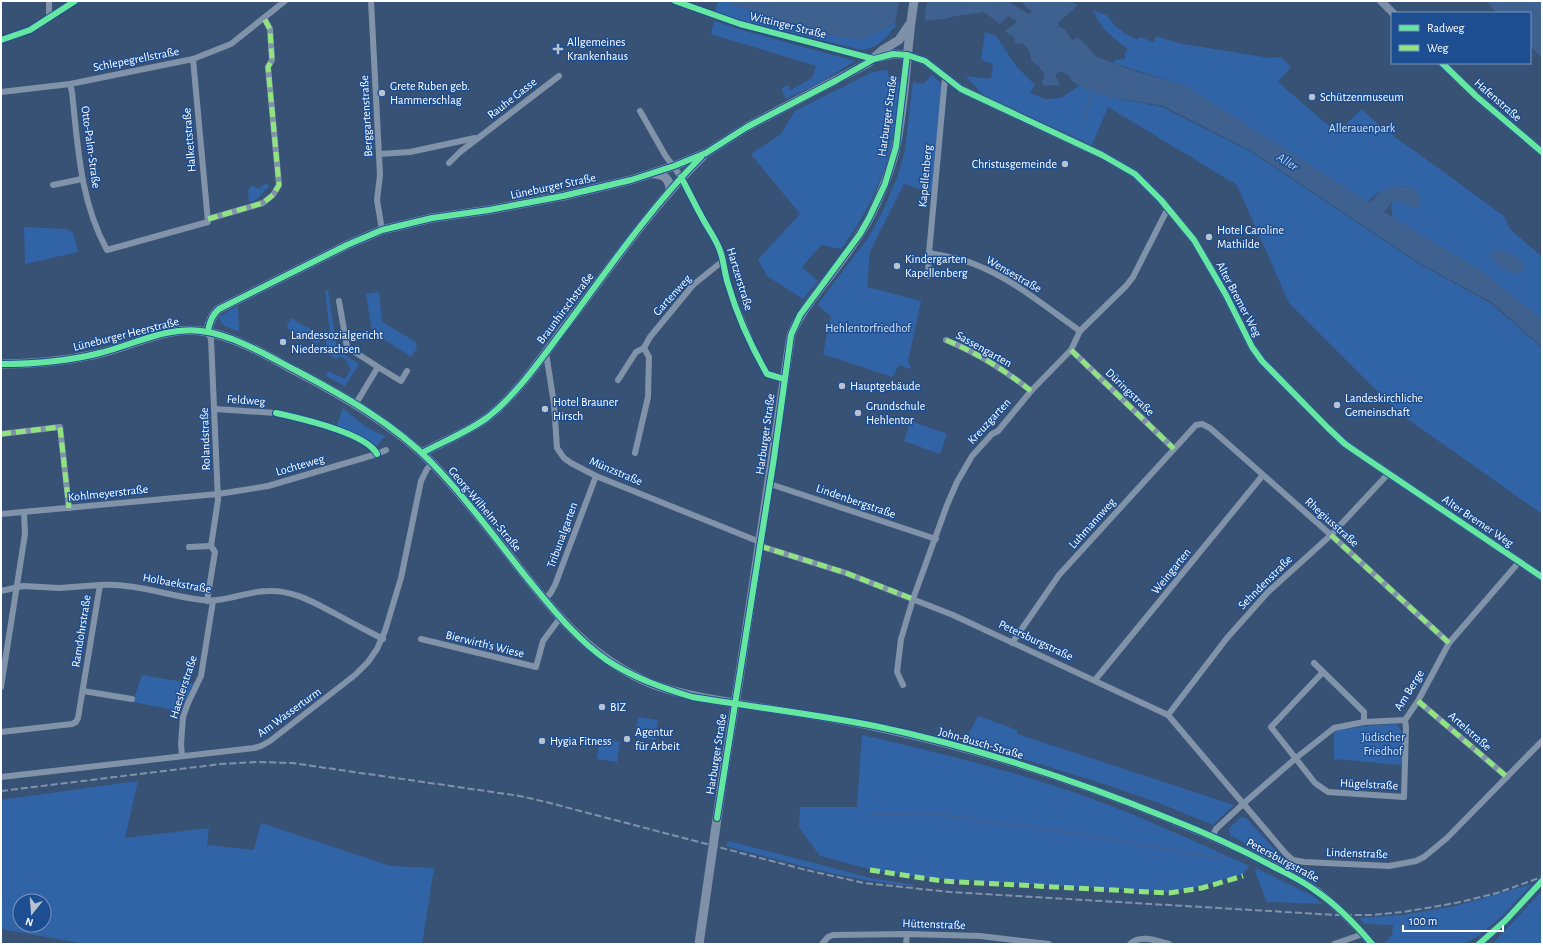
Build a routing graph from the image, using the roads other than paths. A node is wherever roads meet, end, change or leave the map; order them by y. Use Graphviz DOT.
graph roads {
  1 [pos="49,1"];
  2 [pos="75,1"];
  3 [pos="285,1"];
  4 [pos="371,1"];
  5 [pos="675,1"];
  6 [pos="914,1"];
  7 [pos="1382,1"];
  8 [pos="1392,12"];
  9 [pos="49,18"];
  10 [pos="264,18"];
  11 [pos="910,24"];
  12 [pos="1,40"];
  13 [pos="907,55"];
  14 [pos="193,59"];
  15 [pos="874,59"];
  16 [pos="1443,64"];
  17 [pos="559,76"];
  18 [pos="945,78"];
  19 [pos="70,84"];
  20 [pos="1,92"];
  21 [pos="640,111"];
  22 [pos="479,138"];
  23 [pos="1542,152"];
  24 [pos="706,153"];
  25 [pos="379,154"];
  26 [pos="449,163"];
  27 [pos="674,166"];
  28 [pos="653,174"];
  29 [pos="681,177"];
  30 [pos="82,179"];
  31 [pos="53,185"];
  32 [pos="670,190"];
  33 [pos="1168,208"];
  34 [pos="208,219"];
  35 [pos="382,230"];
  36 [pos="928,253"];
  37 [pos="724,263"];
  38 [pos="928,276"];
  39 [pos="339,301"];
  40 [pos="1080,331"];
  41 [pos="208,332"];
  42 [pos="946,340"];
  43 [pos="644,348"];
  44 [pos="1071,350"];
  45 [pos="546,352"];
  46 [pos="1,364"];
  47 [pos="378,367"];
  48 [pos="408,371"];
  49 [pos="784,378"];
  50 [pos="618,380"];
  51 [pos="1031,391"];
  52 [pos="355,405"];
  53 [pos="215,409"];
  54 [pos="276,413"];
  55 [pos="1196,425"];
  56 [pos="1,434"];
  57 [pos="1174,449"];
  58 [pos="386,450"];
  59 [pos="422,453"];
  60 [pos="635,453"];
  61 [pos="432,464"];
  62 [pos="1388,474"];
  63 [pos="1263,475"];
  64 [pos="596,476"];
  65 [pos="770,484"];
  66 [pos="218,494"];
  67 [pos="69,508"];
  68 [pos="24,513"];
  69 [pos="1,514"];
  70 [pos="1331,535"];
  71 [pos="936,539"];
  72 [pos="760,544"];
  73 [pos="211,546"];
  74 [pos="189,547"];
  75 [pos="1519,562"];
  76 [pos="1542,577"];
  77 [pos="100,585"];
  78 [pos="16,587"];
  79 [pos="1,591"];
  80 [pos="544,599"];
  81 [pos="913,599"];
  82 [pos="210,601"];
  83 [pos="560,618"];
  84 [pos="382,639"];
  85 [pos="421,640"];
  86 [pos="1012,643"];
  87 [pos="1449,643"];
  88 [pos="1314,663"];
  89 [pos="1323,672"];
  90 [pos="1095,680"];
  91 [pos="903,685"];
  92 [pos="1,686"];
  93 [pos="82,691"];
  94 [pos="132,700"];
  95 [pos="1418,701"];
  96 [pos="735,703"];
  97 [pos="1168,715"];
  98 [pos="1405,720"];
  99 [pos="1364,722"];
  100 [pos="1,732"];
  101 [pos="1542,741"];
  102 [pos="182,756"];
  103 [pos="1296,758"];
  104 [pos="1,777"];
  105 [pos="1507,777"];
  106 [pos="1243,804"];
  107 [pos="1212,837"];
  108 [pos="1542,882"];
  109 [pos="907,934"];
  110 [pos="1363,934"];
  111 [pos="980,936"];
  112 [pos="1131,943"];
  113 [pos="699,944"];
  114 [pos="822,944"];
  115 [pos="906,944"];
  116 [pos="979,944"];
  117 [pos="1049,944"];
  118 [pos="1169,944"];
  119 [pos="1334,944"];
  120 [pos="1372,944"];
  121 [pos="1479,944"];
  1 -- 9 [label="street"];
  2 -- 9 [label="street"];
  3 -- 10 [label="street, Schlepegrellstraße"];
  4 -- 25 [label="street, Berggartenstraße"];
  5 -- 15 [label="street, Wittinger Straße"];
  6 -- 11 [label="main road, Harburger Straße"];
  7 -- 8 [label="street"];
  9 -- 12 [label="street"];
  10 -- 14 [label="street, Schlepegrellstraße"];
  10 -- 34 [label="street"];
  11 -- 13 [label="main road, Harburger Straße"];
  11 -- 15 [label="main road, Lüneburger Straße"];
  13 -- 15 [label="main road, Lüneburger Straße"];
  13 -- 18 [label="street, Alter Bremer Weg"];
  13 -- 49 [label="main road, Harburger Straße"];
  14 -- 19 [label="street, Schlepegrellstraße"];
  14 -- 34 [label="street, Halkettstraße"];
  15 -- 24 [label="main road, Lüneburger Straße"];
  16 -- 23 [label="street, Hafenstraße"];
  17 -- 22 [label="street, Rauhe Gasse"];
  18 -- 33 [label="street, Alter Bremer Weg"];
  18 -- 36 [label="street, Kapellenberg"];
  19 -- 20 [label="street, Schlepegrellstraße"];
  19 -- 30 [label="street, Otto-Palm-Straße"];
  21 -- 27 [label="street, Hartzerstraße"];
  22 -- 25 [label="street, Rauhe Gasse"];
  22 -- 26 [label="street, Rauhe Gasse"];
  24 -- 27 [label="main road, Lüneburger Straße"];
  24 -- 29 [label="main road, Braunhirschstraße"];
  25 -- 35 [label="street, Berggartenstraße"];
  27 -- 28 [label="main road, Lüneburger Straße"];
  27 -- 29 [label="street, Hartzerstraße"];
  28 -- 32 [label="main road"];
  28 -- 35 [label="main road, Lüneburger Straße"];
  29 -- 32 [label="main road, Braunhirschstraße"];
  29 -- 37 [label="street, Hartzerstraße"];
  30 -- 31 [label="street"];
  30 -- 34 [label="street, Otto-Palm-Straße"];
  32 -- 45 [label="main road, Braunhirschstraße"];
  33 -- 40 [label="street, Kreuzgarten"];
  33 -- 62 [label="street, Alter Bremer Weg"];
  35 -- 41 [label="main road, Lüneburger Straße"];
  36 -- 38 [label="street, Kapellenberg"];
  36 -- 40 [label="street, Wensestraße"];
  37 -- 43 [label="street, Gartenweg"];
  37 -- 49 [label="street, Hartzerstraße"];
  39 -- 47 [label="street"];
  40 -- 44 [label="street, Kreuzgarten"];
  41 -- 46 [label="main road, Lüneburger Heerstraße"];
  41 -- 52 [label="main road, Georg-Wilhelm-Straße"];
  41 -- 53 [label="street, Rolandstraße"];
  42 -- 51 [label="street, Sassengarten"];
  43 -- 50 [label="street, Gartenweg"];
  43 -- 60 [label="street"];
  44 -- 51 [label="street, Kreuzgarten"];
  44 -- 57 [label="street, Düringstraße"];
  45 -- 59 [label="main road, Braunhirschstraße"];
  45 -- 64 [label="street, Münzstraße"];
  47 -- 48 [label="street"];
  47 -- 52 [label="street"];
  49 -- 65 [label="main road, Harburger Straße"];
  51 -- 71 [label="street, Kreuzgarten"];
  52 -- 59 [label="main road, Georg-Wilhelm-Straße"];
  53 -- 54 [label="street, Feldweg"];
  53 -- 66 [label="street, Rolandstraße"];
  55 -- 57 [label="street, Luhmannweg"];
  55 -- 63 [label="street, Rhegiusstraße"];
  56 -- 67 [label="street"];
  57 -- 86 [label="street, Luhmannweg"];
  58 -- 66 [label="street, Lochteweg"];
  59 -- 61 [label="main road, Georg-Wilhelm-Straße"];
  61 -- 80 [label="main road, Georg-Wilhelm-Straße"];
  61 -- 84 [label="street, Am Wasserturm"];
  62 -- 70 [label="street, Sehndenstraße"];
  62 -- 75 [label="street, Alter Bremer Weg"];
  63 -- 70 [label="street, Rhegiusstraße"];
  63 -- 90 [label="street, Weingarten"];
  64 -- 72 [label="street, Münzstraße"];
  64 -- 80 [label="street, Tribunalgarten"];
  65 -- 71 [label="street, Lindenbergstraße"];
  65 -- 72 [label="main road, Harburger Straße"];
  66 -- 67 [label="street, Kohlmeyerstraße"];
  66 -- 73 [label="street, Rolandstraße"];
  67 -- 68 [label="street, Kohlmeyerstraße"];
  68 -- 69 [label="street, Kohlmeyerstraße"];
  68 -- 78 [label="street"];
  70 -- 87 [label="street, Rhegiusstraße"];
  70 -- 97 [label="street, Sehndenstraße"];
  71 -- 81 [label="street, Kreuzgarten"];
  72 -- 81 [label="street, Petersburgstraße"];
  72 -- 96 [label="main road, Harburger Straße"];
  73 -- 74 [label="street"];
  73 -- 82 [label="street, Rolandstraße"];
  75 -- 76 [label="street, Alter Bremer Weg"];
  75 -- 87 [label="street, Am Berge"];
  77 -- 78 [label="street, Ramdohrstraße"];
  77 -- 82 [label="street, Holbaekstraße"];
  77 -- 93 [label="street, Ramdohrstraße"];
  78 -- 79 [label="street, Ramdohrstraße"];
  78 -- 92 [label="street"];
  80 -- 83 [label="main road, Georg-Wilhelm-Straße"];
  81 -- 86 [label="street, Petersburgstraße"];
  81 -- 91 [label="street, Kreuzgarten"];
  82 -- 84 [label="street, Holbaekstraße"];
  82 -- 102 [label="street, Haeslerstraße"];
  83 -- 85 [label="street, Bierwirth's Wiese"];
  83 -- 96 [label="main road, Georg-Wilhelm-Straße"];
  84 -- 102 [label="street, Am Wasserturm"];
  86 -- 90 [label="street, Petersburgstraße"];
  87 -- 95 [label="street, Am Berge"];
  88 -- 89 [label="street"];
  89 -- 99 [label="street"];
  89 -- 103 [label="street"];
  90 -- 97 [label="street, Petersburgstraße"];
  93 -- 94 [label="street"];
  93 -- 100 [label="street, Ramdohrstraße"];
  95 -- 98 [label="street, Am Berge"];
  95 -- 105 [label="street, Artelstraße"];
  96 -- 107 [label="street, John-Busch-Straße"];
  96 -- 113 [label="main road, Harburger Straße"];
  97 -- 106 [label="street, Petersburgstraße"];
  98 -- 99 [label="street, Am Berge"];
  98 -- 103 [label="street, Hügelstraße"];
  99 -- 103 [label="street, Am Berge"];
  101 -- 105 [label="street, Lindenstraße"];
  102 -- 104 [label="street, Am Wasserturm"];
  103 -- 106 [label="street, Am Berge"];
  105 -- 106 [label="street, Lindenstraße"];
  106 -- 107 [label="street"];
  107 -- 110 [label="street, Petersburgstraße"];
  108 -- 121 [label="street"];
  109 -- 111 [label="street, Hüttenstraße"];
  109 -- 114 [label="street, Hüttenstraße"];
  109 -- 115 [label="street"];
  110 -- 119 [label="street"];
  110 -- 120 [label="street, Petersburgstraße"];
  111 -- 116 [label="street"];
  111 -- 117 [label="street, Hüttenstraße"];
  112 -- 118 [label="street"];
}
